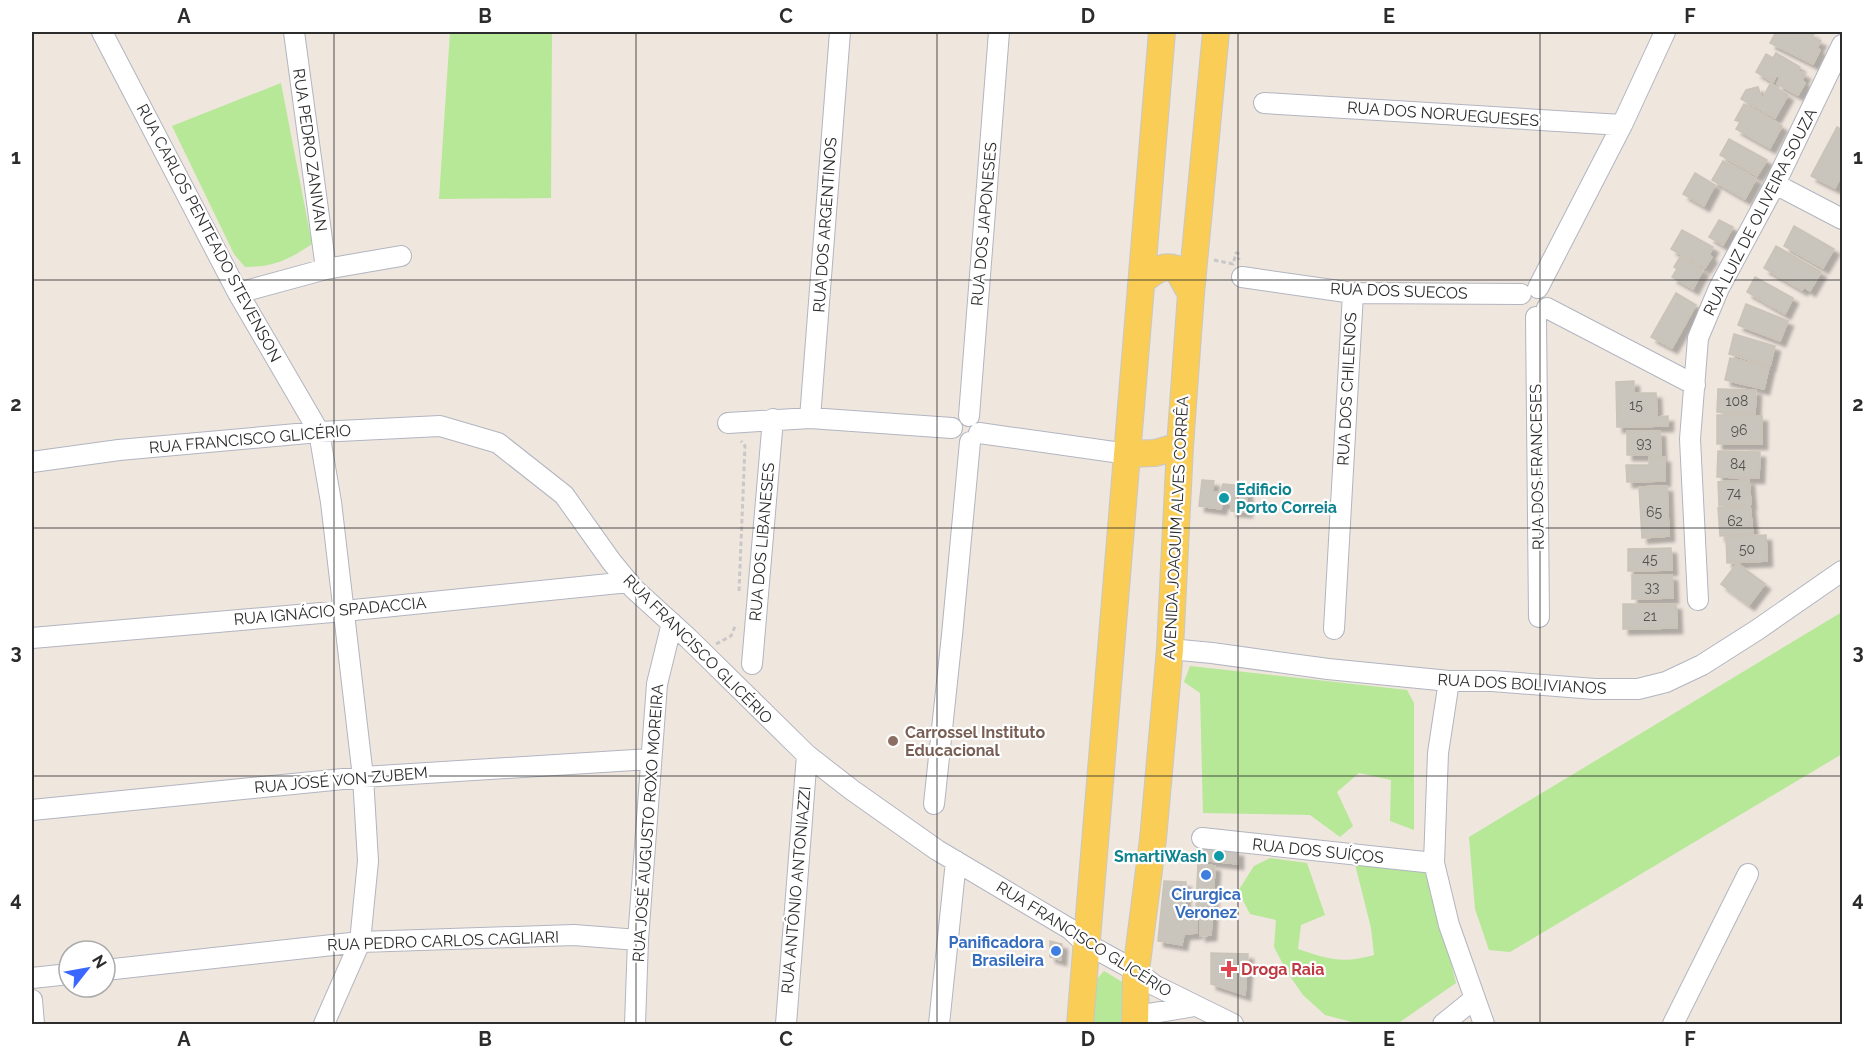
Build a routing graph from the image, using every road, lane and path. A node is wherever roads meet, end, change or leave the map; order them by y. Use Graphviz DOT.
graph roads {
  1 [pos="102,32"];
  2 [pos="294,32"];
  3 [pos="840,32"];
  4 [pos="999,32"];
  5 [pos="1162,32"];
  6 [pos="1216,32"];
  7 [pos="1665,32"];
  8 [pos="1842,45"];
  9 [pos="1264,103"];
  10 [pos="1622,125"];
  11 [pos="1775,184"];
  12 [pos="1842,219"];
  13 [pos="1195,254"];
  14 [pos="401,256"];
  15 [pos="326,269"];
  16 [pos="1242,277"];
  17 [pos="1143,280"];
  18 [pos="1529,291"];
  19 [pos="238,293"];
  20 [pos="1353,293"];
  21 [pos="1191,294"];
  22 [pos="1541,312"];
  23 [pos="1695,385"];
  24 [pos="969,416"];
  25 [pos="810,418"];
  26 [pos="773,419"];
  27 [pos="730,422"];
  28 [pos="952,428"];
  29 [pos="319,432"];
  30 [pos="974,438"];
  31 [pos="1180,446"];
  32 [pos="1128,454"];
  33 [pos="32,462"];
  34 [pos="1842,571"];
  35 [pos="628,582"];
  36 [pos="739,597"];
  37 [pos="1698,600"];
  38 [pos="344,611"];
  39 [pos="1539,617"];
  40 [pos="737,621"];
  41 [pos="672,623"];
  42 [pos="1334,629"];
  43 [pos="32,638"];
  44 [pos="689,639"];
  45 [pos="1170,649"];
  46 [pos="752,664"];
  47 [pos="1449,681"];
  48 [pos="807,755"];
  49 [pos="650,759"];
  50 [pos="363,777"];
  51 [pos="934,804"];
  52 [pos="32,810"];
  53 [pos="1202,838"];
  54 [pos="956,861"];
  55 [pos="1434,863"];
  56 [pos="1748,874"];
  57 [pos="638,940"];
  58 [pos="360,942"];
  59 [pos="1085,942"];
  60 [pos="117,969"];
  61 [pos="1136,971"];
  62 [pos="57,975"];
  63 [pos="32,978"];
  64 [pos="1474,999"];
  65 [pos="32,1000"];
  66 [pos="1195,1006"];
  67 [pos="1135,1020"];
  68 [pos="34,1024"];
  69 [pos="324,1024"];
  70 [pos="635,1024"];
  71 [pos="786,1024"];
  72 [pos="939,1024"];
  73 [pos="1080,1024"];
  74 [pos="1233,1024"];
  75 [pos="1443,1024"];
  76 [pos="1484,1024"];
  77 [pos="1673,1024"];
  1 -- 19 [label="street, RUA CARLOS PENTEADO STEVENSON"];
  2 -- 15 [label="street, RUA PEDRO ZANIVAN"];
  3 -- 25 [label="street, RUA DOS ARGENTINOS"];
  4 -- 24 [label="street, RUA DOS JAPONESES"];
  5 -- 17 [label="main road"];
  6 -- 13 [label="main road, AVENIDA JOAQUIM ALVES CORRÊA"];
  7 -- 10 [label="street"];
  8 -- 11 [label="street, RUA LUIZ DE OLIVEIRA SOUZA"];
  9 -- 10 [label="street, RUA DOS NORUEGUESES"];
  10 -- 18 [label="street"];
  11 -- 12 [label="street"];
  11 -- 23 [label="street, RUA LUIZ DE OLIVEIRA SOUZA"];
  13 -- 16 [label="path"];
  13 -- 21 [label="main road, AVENIDA JOAQUIM ALVES CORRÊA"];
  14 -- 15 [label="street"];
  15 -- 19 [label="street"];
  16 -- 20 [label="street, RUA DOS SUECOS"];
  17 -- 21 [label="main road"];
  17 -- 32 [label="main road"];
  18 -- 20 [label="street, RUA DOS SUECOS"];
  18 -- 22 [label="street"];
  18 -- 22 [label="street"];
  19 -- 29 [label="street, RUA CARLOS PENTEADO STEVENSON"];
  20 -- 42 [label="street, RUA DOS CHILENOS"];
  21 -- 31 [label="main road, AVENIDA JOAQUIM ALVES CORRÊA"];
  22 -- 23 [label="street"];
  22 -- 39 [label="street, RUA DOS FRANCESES"];
  23 -- 37 [label="street, RUA LUIZ DE OLIVEIRA SOUZA"];
  24 -- 28 [label="street"];
  24 -- 30 [label="street"];
  25 -- 26 [label="street"];
  25 -- 28 [label="street"];
  26 -- 27 [label="street"];
  26 -- 46 [label="street, RUA DOS LIBANESES"];
  27 -- 36 [label="path"];
  28 -- 30 [label="street"];
  29 -- 33 [label="street, RUA FRANCISCO GLICÉRIO"];
  29 -- 35 [label="street, RUA FRANCISCO GLICÉRIO"];
  29 -- 38 [label="street"];
  30 -- 32 [label="street"];
  30 -- 51 [label="street"];
  31 -- 32 [label="main road"];
  31 -- 45 [label="main road, AVENIDA JOAQUIM ALVES CORRÊA"];
  32 -- 59 [label="main road"];
  34 -- 47 [label="street, RUA DOS BOLIVIANOS"];
  35 -- 38 [label="street, RUA IGNÁCIO SPADACCIA"];
  35 -- 41 [label="street, RUA FRANCISCO GLICÉRIO"];
  38 -- 43 [label="street, RUA IGNÁCIO SPADACCIA"];
  38 -- 50 [label="street"];
  40 -- 44 [label="path"];
  41 -- 44 [label="street, RUA FRANCISCO GLICÉRIO"];
  41 -- 49 [label="street, RUA JOSÉ AUGUSTO ROXO MOREIRA"];
  44 -- 48 [label="street, RUA FRANCISCO GLICÉRIO"];
  45 -- 47 [label="street, RUA DOS BOLIVIANOS"];
  45 -- 61 [label="main road, AVENIDA JOAQUIM ALVES CORRÊA"];
  47 -- 55 [label="street"];
  48 -- 54 [label="street, RUA FRANCISCO GLICÉRIO"];
  48 -- 71 [label="street, RUA ANTÔNIO ANTONIAZZI"];
  49 -- 50 [label="street, RUA JOSÉ VON ZUBEM"];
  49 -- 57 [label="street, RUA JOSÉ AUGUSTO ROXO MOREIRA"];
  50 -- 52 [label="street, RUA JOSÉ VON ZUBEM"];
  50 -- 58 [label="street"];
  53 -- 55 [label="street, RUA DOS SUÍÇOS"];
  54 -- 59 [label="street, RUA FRANCISCO GLICÉRIO"];
  54 -- 72 [label="street"];
  55 -- 64 [label="street"];
  56 -- 77 [label="street"];
  57 -- 58 [label="street, RUA PEDRO CARLOS CAGLIARI"];
  57 -- 70 [label="street, RUA JOSÉ AUGUSTO ROXO MOREIRA"];
  58 -- 60 [label="street, RUA PEDRO CARLOS CAGLIARI"];
  58 -- 69 [label="street"];
  59 -- 61 [label="street, RUA FRANCISCO GLICÉRIO"];
  59 -- 73 [label="main road"];
  61 -- 66 [label="street, RUA FRANCISCO GLICÉRIO"];
  61 -- 67 [label="main road, AVENIDA JOAQUIM ALVES CORRÊA"];
  62 -- 63 [label="street"];
  64 -- 75 [label="street"];
  64 -- 76 [label="street"];
  65 -- 68 [label="street"];
  66 -- 67 [label="street, RUA FRANCISCO GLICÉRIO"];
  66 -- 74 [label="street, RUA FRANCISCO GLICÉRIO"];
}
